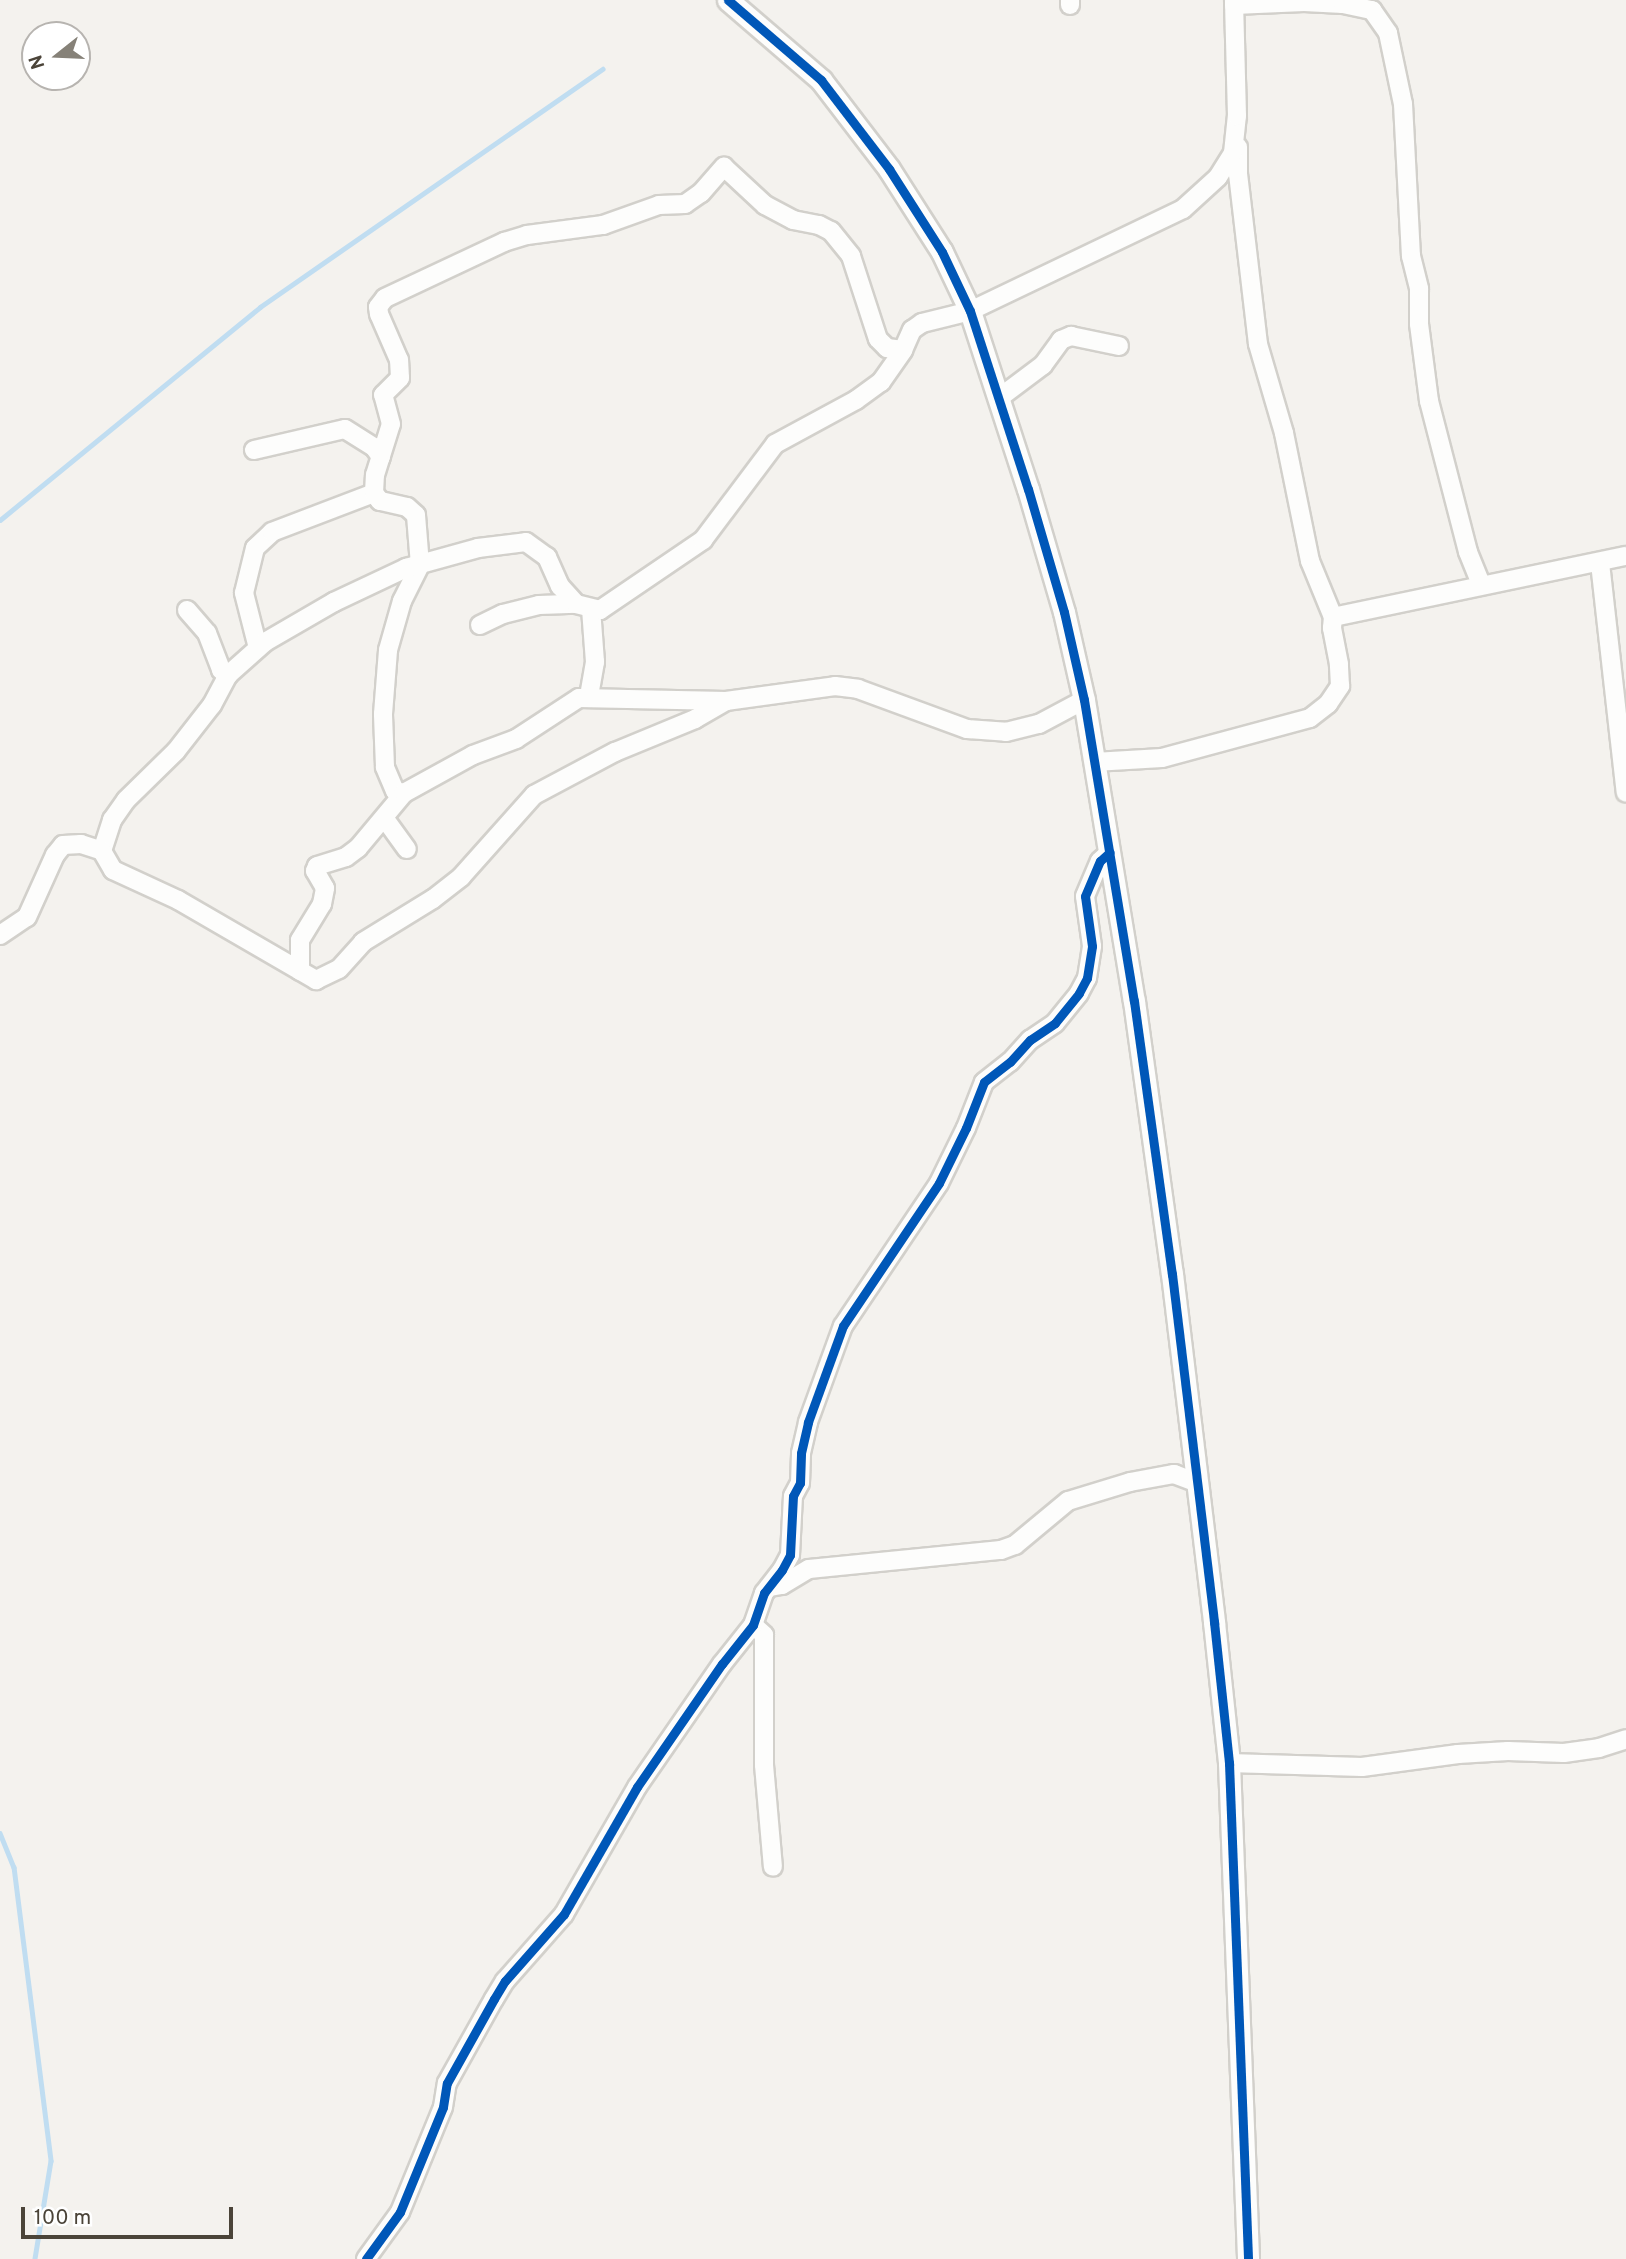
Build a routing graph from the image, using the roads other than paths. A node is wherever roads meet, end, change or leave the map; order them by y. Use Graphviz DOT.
graph roads {
  1 [pos="728,0"];
  2 [pos="1234,3"];
  3 [pos="1237,116"];
  4 [pos="970,311"];
  5 [pos="1119,346"];
  6 [pos="902,350"];
  7 [pos="999,398"];
  8 [pos="254,450"];
  9 [pos="382,457"];
  10 [pos="374,493"];
  11 [pos="1626,556"];
  12 [pos="1600,563"];
  13 [pos="420,565"];
  14 [pos="1481,584"];
  15 [pos="583,607"];
  16 [pos="187,610"];
  17 [pos="1333,617"];
  18 [pos="480,625"];
  19 [pos="258,648"];
  20 [pos="228,675"];
  21 [pos="589,696"];
  22 [pos="1084,700"];
  23 [pos="726,701"];
  24 [pos="1094,762"];
  25 [pos="404,793"];
  26 [pos="1626,793"];
  27 [pos="385,819"];
  28 [pos="407,849"];
  29 [pos="102,851"];
  30 [pos="1110,852"];
  31 [pos="0,935"];
  32 [pos="300,971"];
  33 [pos="1198,1483"];
  34 [pos="769,1587"];
  35 [pos="753,1625"];
  36 [pos="1626,1739"];
  37 [pos="1229,1763"];
  38 [pos="773,1867"];
  39 [pos="366,2259"];
  40 [pos="1248,2259"];
  1 -- 4 [label="street"];
  2 -- 3 [label="street"];
  2 -- 14 [label="street"];
  3 -- 4 [label="street"];
  3 -- 17 [label="street"];
  4 -- 6 [label="street"];
  4 -- 7 [label="street"];
  5 -- 7 [label="street"];
  6 -- 9 [label="street"];
  6 -- 15 [label="street"];
  7 -- 22 [label="street"];
  8 -- 9 [label="street"];
  9 -- 10 [label="street"];
  10 -- 13 [label="street"];
  10 -- 19 [label="street"];
  11 -- 12 [label="street"];
  12 -- 14 [label="street"];
  12 -- 26 [label="street"];
  13 -- 15 [label="street"];
  13 -- 19 [label="street"];
  13 -- 25 [label="street"];
  14 -- 17 [label="street"];
  15 -- 18 [label="street"];
  15 -- 21 [label="street"];
  16 -- 20 [label="street"];
  17 -- 24 [label="street"];
  19 -- 20 [label="street"];
  20 -- 29 [label="street"];
  21 -- 23 [label="street"];
  21 -- 25 [label="street"];
  22 -- 23 [label="street"];
  22 -- 24 [label="street"];
  23 -- 32 [label="street"];
  24 -- 30 [label="street"];
  25 -- 27 [label="street"];
  27 -- 28 [label="street"];
  27 -- 32 [label="street"];
  29 -- 31 [label="street"];
  29 -- 32 [label="street"];
  30 -- 33 [label="street"];
  30 -- 34 [label="street"];
  33 -- 34 [label="street"];
  33 -- 37 [label="street"];
  34 -- 35 [label="street"];
  35 -- 38 [label="street"];
  35 -- 39 [label="street"];
  36 -- 37 [label="street"];
  37 -- 40 [label="street"];
}
